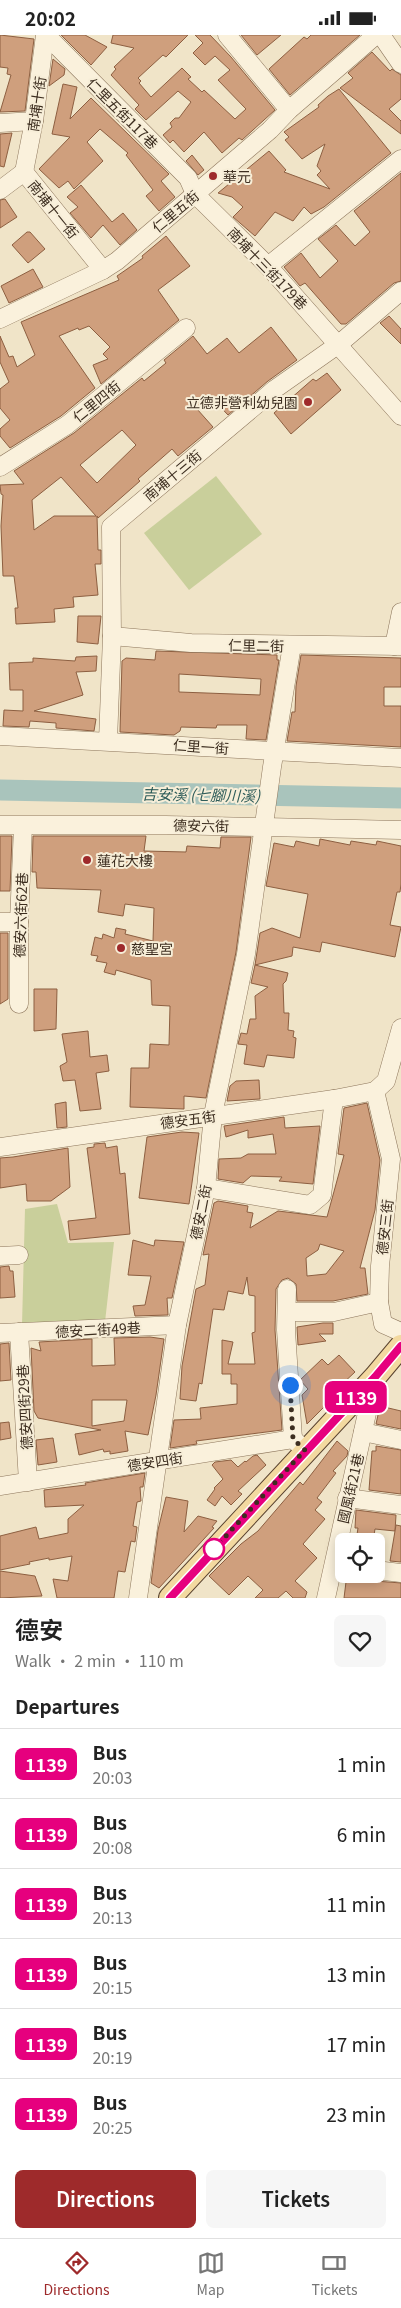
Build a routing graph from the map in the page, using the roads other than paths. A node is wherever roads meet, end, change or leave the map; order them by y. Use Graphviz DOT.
graph roads {
  1 [pos="46,35"];
  2 [pos="228,35"];
  3 [pos="376,35"];
  4 [pos="381,35"];
  5 [pos="401,64"];
  6 [pos="289,110"];
  7 [pos="34,121"];
  8 [pos="0,123"];
  9 [pos="401,159"];
  10 [pos="24,172"];
  11 [pos="0,190"];
  12 [pos="195,194"];
  13 [pos="268,266"];
  14 [pos="103,270"];
  15 [pos="401,291"];
  16 [pos="0,319"];
  17 [pos="186,328"];
  18 [pos="339,344"];
  19 [pos="401,415"];
  20 [pos="0,467"];
  21 [pos="401,612"];
  22 [pos="112,636"];
  23 [pos="292,645"];
  24 [pos="398,646"];
  25 [pos="0,737"];
  26 [pos="108,741"];
  27 [pos="401,758"];
  28 [pos="273,759"];
  29 [pos="0,825"];
  30 [pos="23,826"];
  31 [pos="264,827"];
  32 [pos="401,830"];
  33 [pos="0,922"];
  34 [pos="19,922"];
  35 [pos="19,1004"];
  36 [pos="401,1028"];
  37 [pos="375,1091"];
  38 [pos="334,1099"];
  39 [pos="213,1115"];
  40 [pos="0,1147"];
  41 [pos="206,1188"];
  42 [pos="19,1255"];
  43 [pos="0,1256"];
  44 [pos="287,1289"];
  45 [pos="379,1302"];
  46 [pos="287,1312"];
  47 [pos="177,1325"];
  48 [pos="20,1332"];
  49 [pos="0,1333"];
  50 [pos="401,1333"];
  51 [pos="401,1346"];
  52 [pos="375,1377"];
  53 [pos="363,1432"];
  54 [pos="401,1440"];
  55 [pos="299,1445"];
  56 [pos="159,1460"];
  57 [pos="28,1482"];
  58 [pos="0,1486"];
  59 [pos="347,1498"];
  60 [pos="401,1505"];
  61 [pos="343,1533"];
  62 [pos="385,1571"];
  63 [pos="401,1573"];
  64 [pos="335,1576"];
  65 [pos="138,1598"];
  66 [pos="170,1598"];
  67 [pos="326,1598"];
  1 -- 7 [label="street, 南埔十街"];
  1 -- 12 [label="street, 仁里五街117巷"];
  2 -- 6 [label="street"];
  3 -- 6 [label="street, 仁里五街"];
  4 -- 5 [label="street"];
  6 -- 12 [label="street, 仁里五街"];
  7 -- 8 [label="street"];
  7 -- 10 [label="street, 南埔十街"];
  9 -- 13 [label="street"];
  10 -- 11 [label="street, 南埔十一街"];
  10 -- 14 [label="street, 南埔十一街"];
  12 -- 13 [label="street, 南埔十三街179巷"];
  12 -- 14 [label="street, 仁里五街"];
  13 -- 18 [label="street, 南埔十三街179巷"];
  14 -- 16 [label="street, 仁里五街"];
  15 -- 18 [label="street, 南埔十三街"];
  17 -- 20 [label="street, 仁里四街"];
  18 -- 19 [label="street, 南埔十三街179巷"];
  18 -- 22 [label="street, 南埔十三街"];
  21 -- 24 [label="street"];
  22 -- 23 [label="street, 仁里二街"];
  22 -- 26 [label="street, 南埔十三街"];
  23 -- 24 [label="street, 仁里二街"];
  23 -- 28 [label="street, 德安二街"];
  25 -- 26 [label="street, 仁里一街"];
  26 -- 28 [label="street, 仁里一街"];
  27 -- 28 [label="street, 仁里一街"];
  28 -- 31 [label="street, 德安二街"];
  29 -- 30 [label="street, 德安六街"];
  30 -- 31 [label="street, 德安六街"];
  30 -- 34 [label="street, 德安六街62巷"];
  31 -- 32 [label="street, 德安六街"];
  31 -- 39 [label="street, 德安二街"];
  33 -- 34 [label="street"];
  34 -- 35 [label="street, 德安六街62巷"];
  36 -- 37 [label="street"];
  37 -- 38 [label="street, 德安五街"];
  37 -- 45 [label="street, 德安三街"];
  38 -- 39 [label="street, 德安五街"];
  38 -- 41 [label="street"];
  39 -- 40 [label="street, 德安五街"];
  39 -- 41 [label="street, 德安二街"];
  41 -- 47 [label="street, 德安二街"];
  42 -- 43 [label="street"];
  44 -- 46 [label="street"];
  45 -- 46 [label="street"];
  45 -- 50 [label="street, 德安三街"];
  46 -- 55 [label="street"];
  47 -- 48 [label="street, 德安二街49巷"];
  47 -- 56 [label="street, 德安二街"];
  48 -- 49 [label="street, 德安二街49巷"];
  48 -- 57 [label="street, 德安四街29巷"];
  51 -- 52 [label="main road"];
  52 -- 53 [label="street, 國風街21巷"];
  52 -- 55 [label="main road"];
  53 -- 54 [label="street"];
  53 -- 59 [label="street, 國風街21巷"];
  55 -- 56 [label="street, 德安四街"];
  55 -- 66 [label="main road"];
  56 -- 57 [label="street, 德安四街"];
  56 -- 65 [label="street, 德安二街"];
  57 -- 58 [label="street, 德安四街"];
  59 -- 60 [label="street"];
  59 -- 61 [label="street, 國風街21巷"];
  62 -- 63 [label="street"];
  64 -- 67 [label="street, 國風街21巷"];
}
